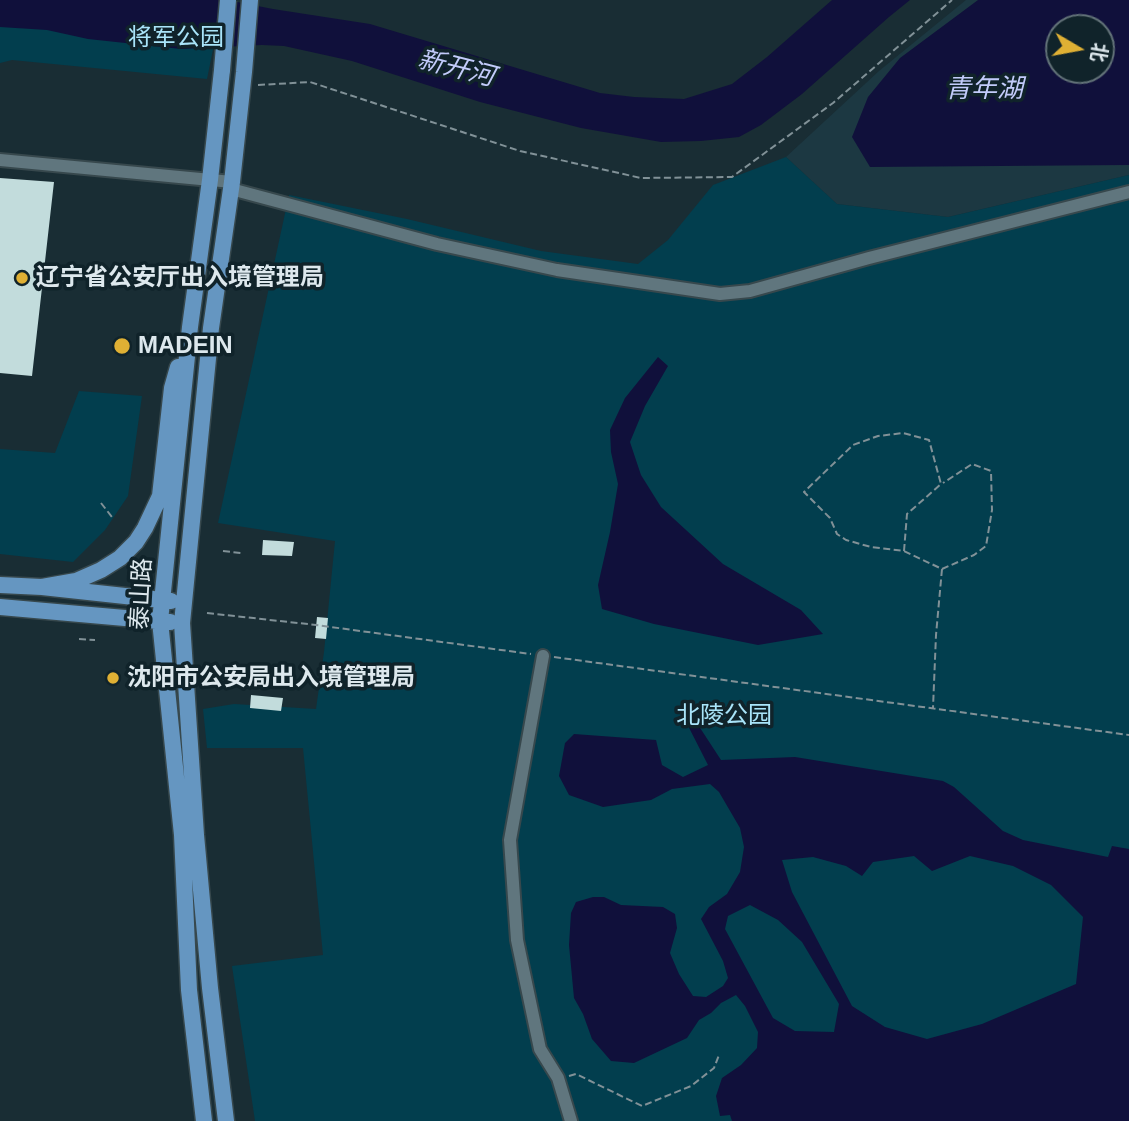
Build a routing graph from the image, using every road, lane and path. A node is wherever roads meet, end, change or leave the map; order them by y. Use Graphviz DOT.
graph roads {
  1 [pos="228,0"];
  2 [pos="250,0"];
  3 [pos="952,0"];
  4 [pos="243,79"];
  5 [pos="0,160"];
  6 [pos="210,180"];
  7 [pos="231,185"];
  8 [pos="1129,191"];
  9 [pos="190,327"];
  10 [pos="939,486"];
  11 [pos="101,503"];
  12 [pos="112,517"];
  13 [pos="223,551"];
  14 [pos="904,551"];
  15 [pos="240,553"];
  16 [pos="942,569"];
  17 [pos="0,585"];
  18 [pos="42,587"];
  19 [pos="161,600"];
  20 [pos="184,603"];
  21 [pos="0,607"];
  22 [pos="207,612"];
  23 [pos="160,621"];
  24 [pos="182,623"];
  25 [pos="79,639"];
  26 [pos="95,640"];
  27 [pos="543,656"];
  28 [pos="933,709"];
  29 [pos="1129,735"];
  30 [pos="719,1055"];
  31 [pos="558,1078"];
  32 [pos="204,1121"];
  33 [pos="226,1121"];
  34 [pos="571,1121"];
  1 -- 6 [label="main road, 泰山路, bridge"];
  2 -- 4 [label="main road, 泰山路"];
  3 -- 4 [label="path"];
  4 -- 7 [label="main road, 泰山路"];
  5 -- 6 [label="street"];
  6 -- 7 [label="street"];
  6 -- 9 [label="main road, 泰山路"];
  7 -- 8 [label="street"];
  7 -- 20 [label="main road, 泰山路"];
  9 -- 18 [label="main road"];
  9 -- 19 [label="main road, 泰山路"];
  10 -- 14 [label="path"];
  10 -- 14 [label="path"];
  10 -- 16 [label="path"];
  11 -- 12 [label="path"];
  13 -- 15 [label="path"];
  14 -- 16 [label="path"];
  16 -- 28 [label="path"];
  17 -- 18 [label="main road"];
  18 -- 19 [label="main road"];
  19 -- 20 [label="main road"];
  19 -- 23 [label="main road, 泰山路"];
  20 -- 24 [label="main road, 泰山路"];
  21 -- 23 [label="main road"];
  22 -- 27 [label="path"];
  23 -- 24 [label="main road"];
  23 -- 32 [label="main road, 泰山路"];
  24 -- 33 [label="main road, 泰山路"];
  25 -- 26 [label="path"];
  27 -- 28 [label="path"];
  27 -- 31 [label="street"];
  28 -- 29 [label="path"];
  30 -- 31 [label="path"];
  31 -- 34 [label="street"];
}
